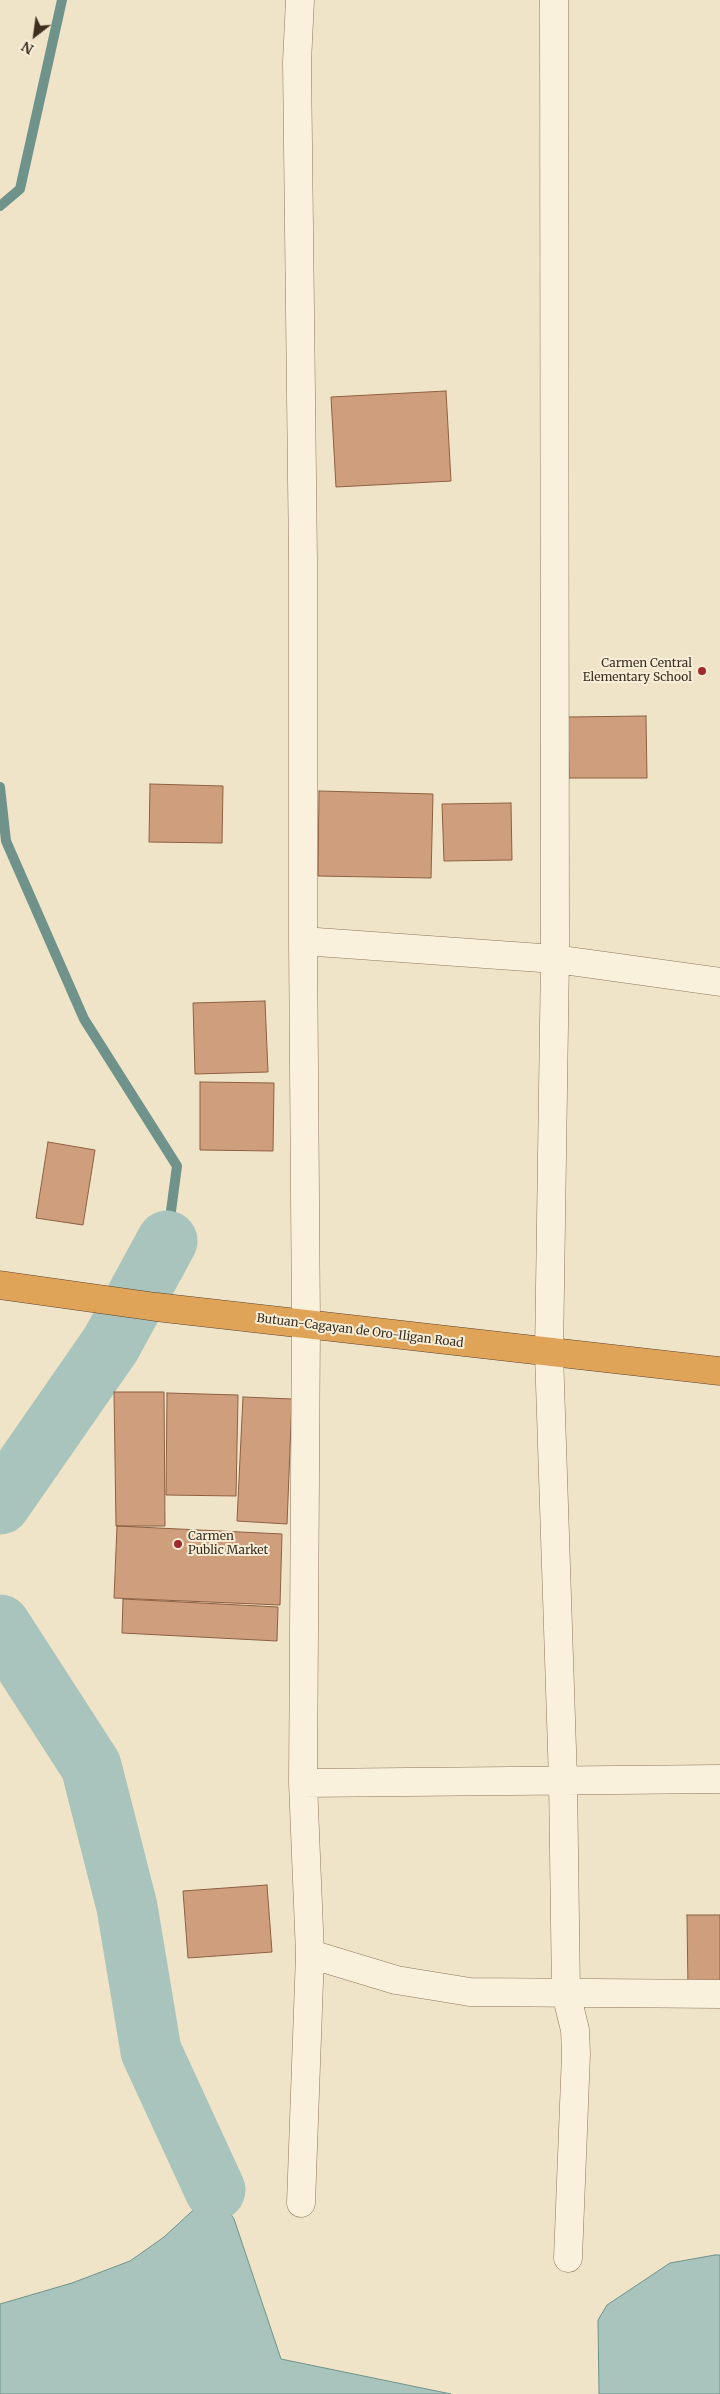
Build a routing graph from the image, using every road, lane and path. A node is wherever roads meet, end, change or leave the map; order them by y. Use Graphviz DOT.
graph roads {
  1 [pos="300,0"];
  2 [pos="554,0"];
  3 [pos="303,941"];
  4 [pos="555,959"];
  5 [pos="720,982"];
  6 [pos="0,1285"];
  7 [pos="306,1324"];
  8 [pos="550,1353"];
  9 [pos="720,1371"];
  10 [pos="720,1779"];
  11 [pos="563,1780"];
  12 [pos="303,1784"];
  13 [pos="310,1954"];
  14 [pos="566,1993"];
  15 [pos="720,1994"];
  16 [pos="301,2203"];
  17 [pos="568,2258"];
  1 -- 3 [label="street"];
  2 -- 4 [label="street"];
  3 -- 4 [label="street"];
  3 -- 7 [label="street"];
  4 -- 5 [label="street"];
  4 -- 8 [label="street"];
  6 -- 7 [label="highway, Butuan-Cagayan de Oro-Iligan Road"];
  7 -- 8 [label="highway, Butuan-Cagayan de Oro-Iligan Road"];
  7 -- 12 [label="street"];
  8 -- 9 [label="highway, Butuan-Cagayan de Oro-Iligan Road"];
  8 -- 11 [label="street"];
  10 -- 11 [label="street"];
  11 -- 12 [label="street"];
  11 -- 14 [label="street"];
  12 -- 13 [label="street"];
  13 -- 14 [label="street"];
  13 -- 16 [label="street"];
  14 -- 15 [label="street"];
  14 -- 17 [label="street"];
}
